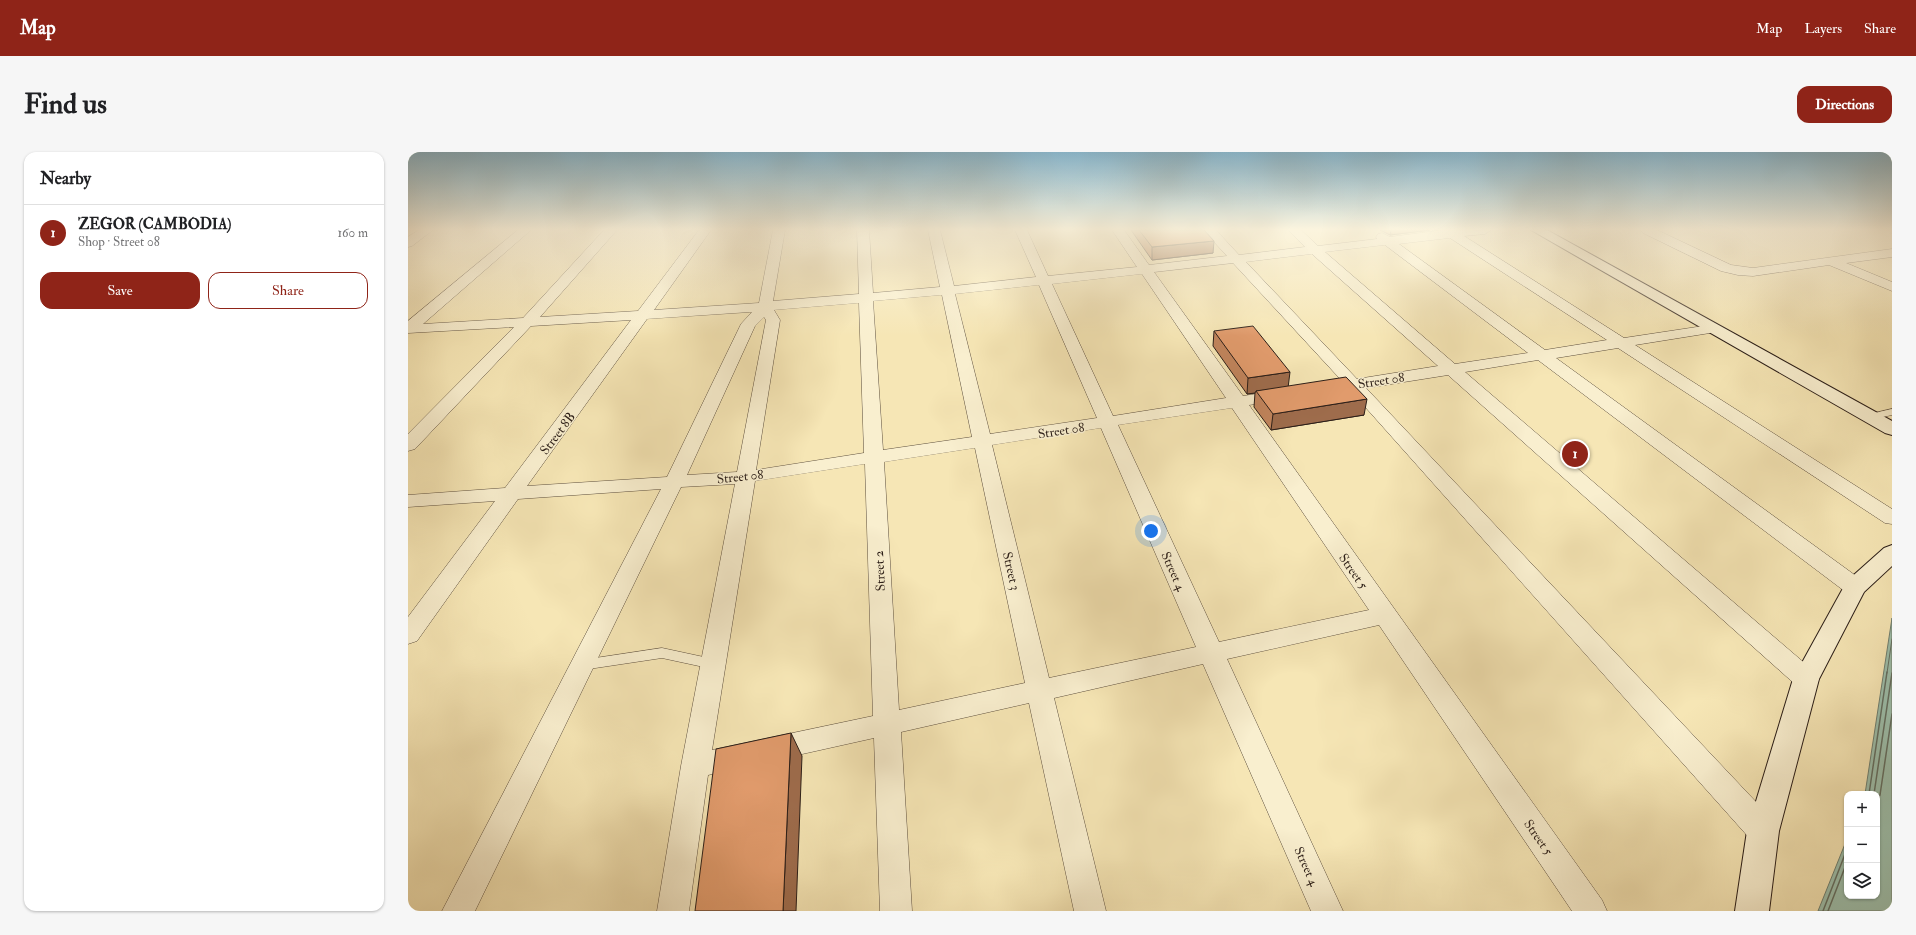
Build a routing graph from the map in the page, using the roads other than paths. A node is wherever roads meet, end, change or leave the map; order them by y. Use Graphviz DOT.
graph roads {
  1 [pos="483,265"];
  2 [pos="579,265"];
  3 [pos="680,265"];
  4 [pos="773,265"];
  5 [pos="865,265"];
  6 [pos="942,265"];
  7 [pos="1036,265"];
  8 [pos="1143,265"];
  9 [pos="1177,265"];
  10 [pos="1241,265"];
  11 [pos="1333,265"];
  12 [pos="1420,265"];
  13 [pos="1502,265"];
  14 [pos="1599,265"];
  15 [pos="1721,265"];
  16 [pos="1799,265"];
  17 [pos="1841,265"];
  18 [pos="1145,269"];
  19 [pos="1043,280"];
  20 [pos="1892,287"];
  21 [pos="947,290"];
  22 [pos="866,298"];
  23 [pos="765,307"];
  24 [pos="644,315"];
  25 [pos="527,322"];
  26 [pos="408,329"];
  27 [pos="1710,329"];
  28 [pos="1622,343"];
  29 [pos="1542,355"];
  30 [pos="1451,369"];
  31 [pos="1353,384"];
  32 [pos="1237,402"];
  33 [pos="1892,412"];
  34 [pos="1870,417"];
  35 [pos="1107,422"];
  36 [pos="1892,429"];
  37 [pos="982,442"];
  38 [pos="408,445"];
  39 [pos="874,459"];
  40 [pos="746,477"];
  41 [pos="674,482"];
  42 [pos="512,493"];
  43 [pos="408,501"];
  44 [pos="1892,518"];
  45 [pos="1892,553"];
  46 [pos="1855,587"];
  47 [pos="1385,615"];
  48 [pos="408,635"];
  49 [pos="1211,653"];
  50 [pos="713,664"];
  51 [pos="581,666"];
  52 [pos="1806,680"];
  53 [pos="1039,690"];
  54 [pos="887,724"];
  55 [pos="696,766"];
  56 [pos="1763,831"];
  57 [pos="458,911"];
  58 [pos="673,911"];
  59 [pos="896,911"];
  60 [pos="1090,911"];
  61 [pos="1327,911"];
  62 [pos="1591,911"];
  63 [pos="1752,911"];
  1 -- 26 [label="street"];
  2 -- 25 [label="street"];
  3 -- 24 [label="street, Street 8B"];
  4 -- 23 [label="street"];
  5 -- 22 [label="street, Street 2"];
  6 -- 21 [label="street, Street 3"];
  7 -- 19 [label="street, Street 4"];
  8 -- 18 [label="street, Street 5"];
  9 -- 18 [label="street"];
  10 -- 31 [label="street"];
  11 -- 30 [label="street"];
  12 -- 29 [label="street"];
  13 -- 28 [label="street"];
  14 -- 27 [label="street"];
  15 -- 16 [label="street"];
  17 -- 20 [label="street"];
  18 -- 19 [label="street"];
  18 -- 32 [label="street, Street 5"];
  19 -- 21 [label="street"];
  19 -- 35 [label="street, Street 4"];
  21 -- 22 [label="street"];
  21 -- 37 [label="street, Street 3"];
  22 -- 23 [label="street"];
  22 -- 39 [label="street, Street 2"];
  23 -- 24 [label="street"];
  23 -- 40 [label="street"];
  23 -- 41 [label="street"];
  24 -- 25 [label="street"];
  24 -- 42 [label="street, Street 8B"];
  25 -- 26 [label="street"];
  25 -- 38 [label="street"];
  27 -- 28 [label="street, Street 08"];
  27 -- 34 [label="street"];
  28 -- 29 [label="street, Street 08"];
  28 -- 44 [label="street"];
  29 -- 30 [label="street, Street 08"];
  29 -- 46 [label="street"];
  30 -- 31 [label="street, Street 08"];
  30 -- 52 [label="street"];
  31 -- 32 [label="street, Street 08"];
  31 -- 56 [label="street"];
  32 -- 35 [label="street, Street 08"];
  32 -- 47 [label="street, Street 5"];
  33 -- 34 [label="lane"];
  34 -- 36 [label="street"];
  35 -- 37 [label="street, Street 08"];
  35 -- 49 [label="street, Street 4"];
  37 -- 39 [label="street, Street 08"];
  37 -- 53 [label="street, Street 3"];
  39 -- 40 [label="street, Street 08"];
  39 -- 54 [label="street, Street 2"];
  40 -- 41 [label="street, Street 08"];
  40 -- 50 [label="street"];
  41 -- 42 [label="street, Street 08"];
  41 -- 51 [label="street"];
  42 -- 43 [label="street, Street 08"];
  42 -- 48 [label="street, Street 8B"];
  45 -- 46 [label="street"];
  46 -- 52 [label="street"];
  47 -- 49 [label="street"];
  47 -- 62 [label="street, Street 5"];
  49 -- 53 [label="street"];
  49 -- 61 [label="street, Street 4"];
  50 -- 51 [label="lane"];
  50 -- 55 [label="street"];
  51 -- 57 [label="street"];
  52 -- 56 [label="street"];
  53 -- 54 [label="street"];
  53 -- 60 [label="street, Street 3"];
  54 -- 55 [label="street"];
  54 -- 59 [label="street, Street 2"];
  55 -- 58 [label="street"];
  56 -- 63 [label="street"];
}
